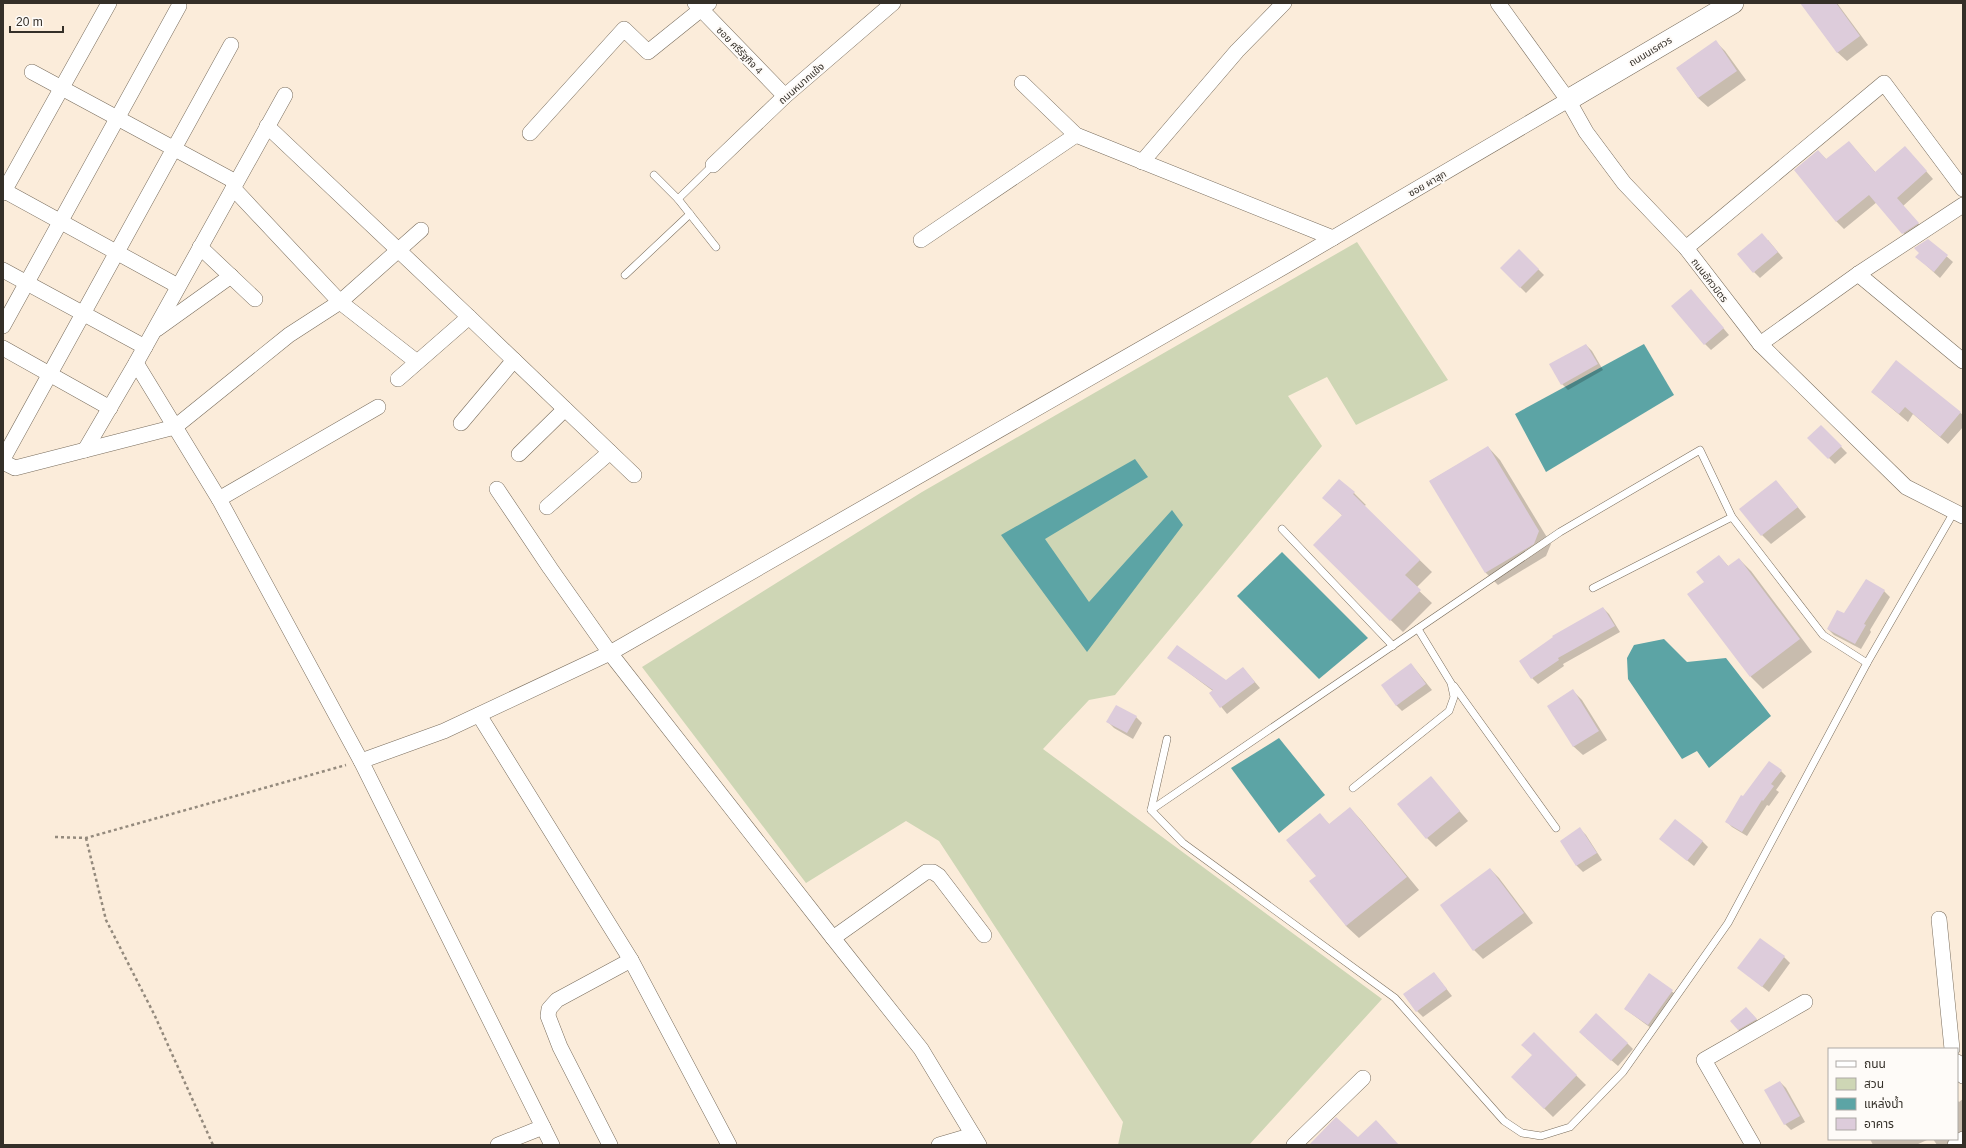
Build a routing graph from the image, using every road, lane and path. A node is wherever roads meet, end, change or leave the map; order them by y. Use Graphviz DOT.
graph roads {
  1 [pos="109,3"];
  2 [pos="893,3"];
  3 [pos="1284,3"];
  4 [pos="1498,3"];
  5 [pos="1733,3"];
  6 [pos="701,5"];
  7 [pos="179,6"];
  8 [pos="231,45"];
  9 [pos="32,72"];
  10 [pos="1022,83"];
  11 [pos="61,87"];
  12 [pos="285,95"];
  13 [pos="785,96"];
  14 [pos="1568,100"];
  15 [pos="118,118"];
  16 [pos="267,126"];
  17 [pos="530,133"];
  18 [pos="1076,135"];
  19 [pos="174,148"];
  20 [pos="1142,162"];
  21 [pos="712,166"];
  22 [pos="654,175"];
  23 [pos="235,185"];
  24 [pos="1963,189"];
  25 [pos="3,192"];
  26 [pos="678,199"];
  27 [pos="1963,205"];
  28 [pos="690,214"];
  29 [pos="60,222"];
  30 [pos="421,230"];
  31 [pos="1333,238"];
  32 [pos="921,240"];
  33 [pos="200,247"];
  34 [pos="716,247"];
  35 [pos="1686,248"];
  36 [pos="398,250"];
  37 [pos="117,252"];
  38 [pos="3,270"];
  39 [pos="1858,274"];
  40 [pos="625,275"];
  41 [pos="231,276"];
  42 [pos="27,282"];
  43 [pos="178,286"];
  44 [pos="255,299"];
  45 [pos="340,302"];
  46 [pos="84,314"];
  47 [pos="469,317"];
  48 [pos="3,326"];
  49 [pos="154,331"];
  50 [pos="1760,344"];
  51 [pos="145,347"];
  52 [pos="3,348"];
  53 [pos="514,360"];
  54 [pos="1963,361"];
  55 [pos="417,362"];
  56 [pos="136,363"];
  57 [pos="50,374"];
  58 [pos="398,379"];
  59 [pos="378,407"];
  60 [pos="110,408"];
  61 [pos="565,409"];
  62 [pos="461,423"];
  63 [pos="175,427"];
  64 [pos="85,450"];
  65 [pos="610,452"];
  66 [pos="519,454"];
  67 [pos="3,460"];
  68 [pos="634,475"];
  69 [pos="498,489"];
  70 [pos="219,498"];
  71 [pos="548,507"];
  72 [pos="1958,514"];
  73 [pos="1732,517"];
  74 [pos="1282,529"];
  75 [pos="1593,588"];
  76 [pos="1418,629"];
  77 [pos="1393,646"];
  78 [pos="610,653"];
  79 [pos="1867,663"];
  80 [pos="1451,683"];
  81 [pos="479,715"];
  82 [pos="1167,739"];
  83 [pos="361,761"];
  84 [pos="1354,788"];
  85 [pos="1151,810"];
  86 [pos="1556,828"];
  87 [pos="55,837"];
  88 [pos="86,838"];
  89 [pos="1939,919"];
  90 [pos="984,935"];
  91 [pos="833,938"];
  92 [pos="631,960"];
  93 [pos="1805,1002"];
  94 [pos="1952,1048"];
  95 [pos="1958,1064"];
  96 [pos="1963,1076"];
  97 [pos="1363,1078"];
  98 [pos="543,1127"];
  99 [pos="1963,1139"];
  100 [pos="976,1140"];
  101 [pos="213,1145"];
  102 [pos="498,1145"];
  103 [pos="552,1145"];
  104 [pos="610,1145"];
  105 [pos="729,1145"];
  106 [pos="939,1145"];
  107 [pos="1294,1145"];
  108 [pos="1753,1145"];
  109 [pos="1955,1145"];
  1 -- 11 [label="street"];
  2 -- 13 [label="street, ถนนหมากแข้ง"];
  3 -- 20 [label="street"];
  4 -- 14 [label="street, ถนนอัศวมิตร"];
  5 -- 14 [label="street, ถนนนเรศวร"];
  6 -- 13 [label="street, ซอย ศรีรัฐกิจ 4"];
  6 -- 17 [label="street"];
  7 -- 15 [label="street"];
  8 -- 19 [label="street"];
  9 -- 11 [label="street"];
  10 -- 18 [label="street"];
  11 -- 15 [label="street"];
  11 -- 25 [label="street"];
  12 -- 16 [label="street"];
  13 -- 21 [label="street, ถนนหมากแข้ง"];
  14 -- 31 [label="street, ซอย ผาสุก"];
  14 -- 35 [label="street, ถนนอัศวมิตร"];
  15 -- 19 [label="street"];
  15 -- 29 [label="street"];
  16 -- 23 [label="street"];
  16 -- 36 [label="street"];
  18 -- 20 [label="street"];
  18 -- 32 [label="street"];
  19 -- 23 [label="street"];
  19 -- 37 [label="street"];
  20 -- 31 [label="street"];
  21 -- 26 [label="lane"];
  22 -- 26 [label="lane"];
  23 -- 33 [label="street"];
  23 -- 45 [label="street"];
  24 -- 35 [label="street"];
  25 -- 29 [label="street"];
  26 -- 28 [label="lane"];
  27 -- 39 [label="street"];
  28 -- 34 [label="lane"];
  28 -- 40 [label="lane"];
  29 -- 37 [label="street"];
  29 -- 42 [label="street"];
  30 -- 36 [label="street"];
  31 -- 78 [label="street, ซอย ผาสุก"];
  33 -- 41 [label="street"];
  33 -- 43 [label="street"];
  35 -- 50 [label="street, ถนนอัศวมิตร"];
  36 -- 45 [label="street"];
  36 -- 47 [label="street"];
  37 -- 43 [label="street"];
  37 -- 46 [label="street"];
  38 -- 42 [label="street"];
  39 -- 50 [label="street"];
  39 -- 54 [label="street"];
  41 -- 44 [label="street"];
  41 -- 49 [label="street"];
  42 -- 46 [label="street"];
  42 -- 48 [label="street"];
  43 -- 49 [label="street"];
  45 -- 55 [label="street"];
  45 -- 63 [label="street"];
  46 -- 51 [label="street"];
  46 -- 57 [label="street"];
  47 -- 53 [label="street"];
  47 -- 55 [label="street"];
  49 -- 51 [label="street"];
  50 -- 72 [label="street, ถนนอัศวมิตร"];
  51 -- 56 [label="street"];
  52 -- 57 [label="street"];
  53 -- 61 [label="street"];
  53 -- 62 [label="street"];
  55 -- 58 [label="street"];
  56 -- 60 [label="street"];
  56 -- 63 [label="street"];
  57 -- 60 [label="street"];
  57 -- 67 [label="street"];
  59 -- 70 [label="street"];
  60 -- 64 [label="street"];
  61 -- 65 [label="street"];
  61 -- 66 [label="street"];
  63 -- 64 [label="street"];
  63 -- 70 [label="street"];
  64 -- 67 [label="street"];
  65 -- 68 [label="street"];
  65 -- 71 [label="street"];
  69 -- 78 [label="street"];
  70 -- 83 [label="street"];
  72 -- 79 [label="lane"];
  73 -- 75 [label="lane"];
  73 -- 76 [label="lane"];
  73 -- 79 [label="lane"];
  74 -- 77 [label="lane"];
  76 -- 77 [label="lane"];
  76 -- 80 [label="lane"];
  77 -- 85 [label="lane"];
  78 -- 81 [label="street, ซอย ผาสุก"];
  78 -- 91 [label="street"];
  79 -- 85 [label="lane"];
  80 -- 84 [label="lane"];
  80 -- 86 [label="lane"];
  81 -- 83 [label="street, ซอย ผาสุก"];
  81 -- 92 [label="street"];
  82 -- 85 [label="lane"];
  83 -- 88 [label="path"];
  83 -- 98 [label="street"];
  87 -- 88 [label="path"];
  88 -- 101 [label="path"];
  89 -- 94 [label="street"];
  90 -- 91 [label="street"];
  91 -- 100 [label="street"];
  92 -- 104 [label="street"];
  92 -- 105 [label="street"];
  93 -- 108 [label="street"];
  95 -- 96 [label="street"];
  97 -- 107 [label="street"];
  98 -- 102 [label="street"];
  98 -- 103 [label="street"];
  99 -- 109 [label="street"];
  100 -- 106 [label="street"];
}
